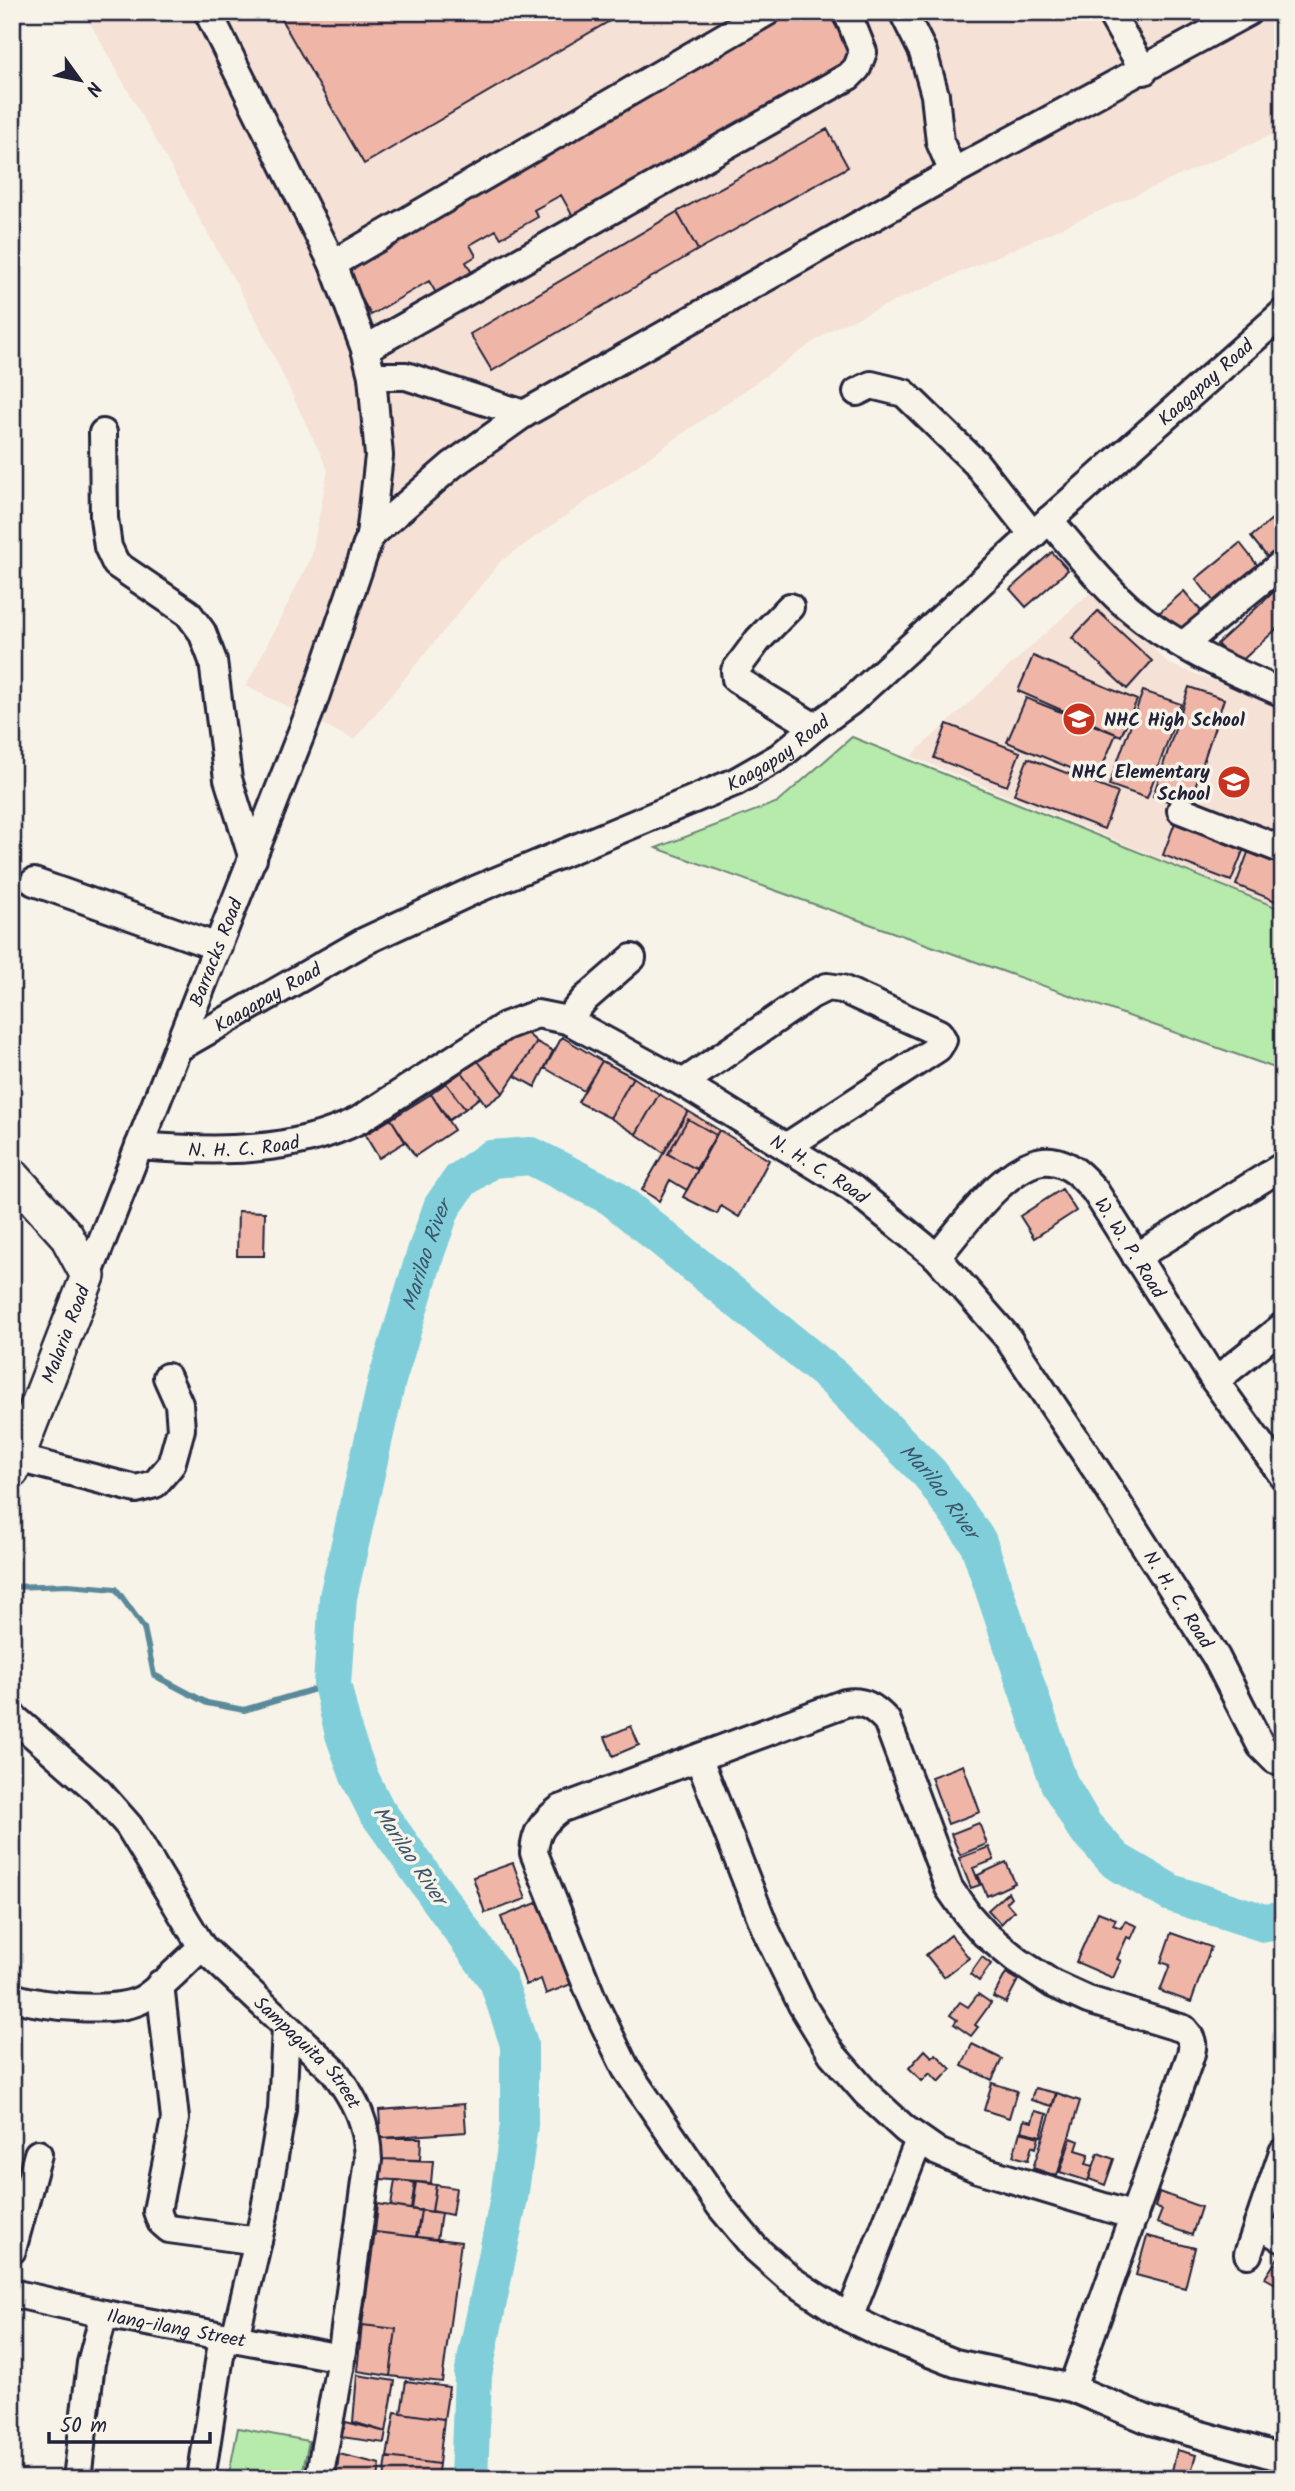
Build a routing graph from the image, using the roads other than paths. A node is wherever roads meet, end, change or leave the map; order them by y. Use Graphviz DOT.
graph roads {
  1 [pos="208,12"];
  2 [pos="767,12"];
  3 [pos="847,12"];
  4 [pos="903,12"];
  5 [pos="1110,12"];
  6 [pos="1248,12"];
  7 [pos="1144,71"];
  8 [pos="953,172"];
  9 [pos="333,264"];
  10 [pos="1283,313"];
  11 [pos="365,349"];
  12 [pos="372,376"];
  13 [pos="857,392"];
  14 [pos="524,414"];
  15 [pos="103,433"];
  16 [pos="1041,528"];
  17 [pos="370,536"];
  18 [pos="1283,563"];
  19 [pos="790,607"];
  20 [pos="1183,645"];
  21 [pos="1283,693"];
  22 [pos="815,727"];
  23 [pos="1181,810"];
  24 [pos="1283,850"];
  25 [pos="253,859"];
  26 [pos="34,882"];
  27 [pos="218,947"];
  28 [pos="632,958"];
  29 [pos="566,1020"];
  30 [pos="178,1048"];
  31 [pos="683,1083"];
  32 [pos="139,1146"];
  33 [pos="786,1147"];
  34 [pos="1283,1166"];
  35 [pos="12,1175"];
  36 [pos="937,1257"];
  37 [pos="1136,1257"];
  38 [pos="88,1276"];
  39 [pos="1283,1326"];
  40 [pos="167,1377"];
  41 [pos="1215,1381"];
  42 [pos="15,1465"];
  43 [pos="1281,1469"];
  44 [pos="12,1716"];
  45 [pos="699,1759"];
  46 [pos="1279,1761"];
  47 [pos="202,1947"];
  48 [pos="160,1984"];
  49 [pos="12,1997"];
  50 [pos="286,2027"];
  51 [pos="919,2140"];
  52 [pos="1283,2152"];
  53 [pos="38,2154"];
  54 [pos="1135,2216"];
  55 [pos="1258,2224"];
  56 [pos="1283,2239"];
  57 [pos="258,2241"];
  58 [pos="12,2250"];
  59 [pos="1248,2254"];
  60 [pos="12,2294"];
  61 [pos="104,2314"];
  62 [pos="849,2318"];
  63 [pos="229,2337"];
  64 [pos="341,2358"];
  65 [pos="1072,2388"];
  66 [pos="1283,2458"];
  67 [pos="77,2479"];
  68 [pos="201,2479"];
  69 [pos="319,2479"];
  1 -- 9 [label="street, Barracks Road"];
  2 -- 9 [label="street"];
  3 -- 11 [label="street"];
  4 -- 8 [label="street"];
  5 -- 7 [label="street"];
  6 -- 7 [label="street"];
  7 -- 8 [label="street"];
  8 -- 14 [label="street"];
  9 -- 11 [label="street, Barracks Road"];
  10 -- 16 [label="street, Kaagapay Road"];
  11 -- 12 [label="street, Barracks Road"];
  12 -- 14 [label="street"];
  12 -- 17 [label="street, Barracks Road"];
  13 -- 16 [label="street"];
  14 -- 17 [label="street"];
  15 -- 25 [label="street"];
  16 -- 20 [label="street"];
  16 -- 22 [label="street, Kaagapay Road"];
  17 -- 25 [label="street, Barracks Road"];
  18 -- 20 [label="street"];
  19 -- 22 [label="street"];
  20 -- 21 [label="street"];
  22 -- 30 [label="street, Kaagapay Road"];
  23 -- 24 [label="street"];
  25 -- 27 [label="street, Barracks Road"];
  26 -- 27 [label="street"];
  27 -- 30 [label="street, Barracks Road"];
  28 -- 29 [label="street"];
  29 -- 31 [label="street, N. H. C. Road"];
  29 -- 32 [label="street, N. H. C. Road"];
  30 -- 32 [label="street, Barracks Road"];
  31 -- 33 [label="street, N. H. C. Road"];
  31 -- 33 [label="street"];
  32 -- 38 [label="street, Barracks Road"];
  33 -- 36 [label="street, N. H. C. Road"];
  34 -- 37 [label="street"];
  35 -- 38 [label="main road"];
  36 -- 37 [label="street, W. W. P. Road"];
  36 -- 46 [label="street, N. H. C. Road"];
  37 -- 41 [label="street, W. W. P. Road"];
  38 -- 42 [label="main road, Malaria Road"];
  39 -- 41 [label="street"];
  40 -- 42 [label="street"];
  41 -- 43 [label="street, W. W. P. Road"];
  44 -- 47 [label="street, Sampaguita Street"];
  45 -- 51 [label="street"];
  45 -- 54 [label="street"];
  45 -- 62 [label="street"];
  47 -- 48 [label="street"];
  47 -- 50 [label="street, Sampaguita Street"];
  48 -- 49 [label="street"];
  48 -- 57 [label="street"];
  50 -- 57 [label="street"];
  50 -- 64 [label="street, Sampaguita Street"];
  51 -- 54 [label="street"];
  51 -- 62 [label="street"];
  52 -- 55 [label="street"];
  53 -- 58 [label="street"];
  54 -- 65 [label="street"];
  55 -- 56 [label="street"];
  55 -- 59 [label="street"];
  57 -- 63 [label="street"];
  60 -- 61 [label="street, Ilang-ilang Street"];
  61 -- 63 [label="street, Ilang-ilang Street"];
  61 -- 67 [label="street"];
  62 -- 65 [label="street"];
  63 -- 64 [label="street, Ilang-ilang Street"];
  63 -- 68 [label="street"];
  64 -- 69 [label="street, Sampaguita Street"];
  65 -- 66 [label="street"];
}
